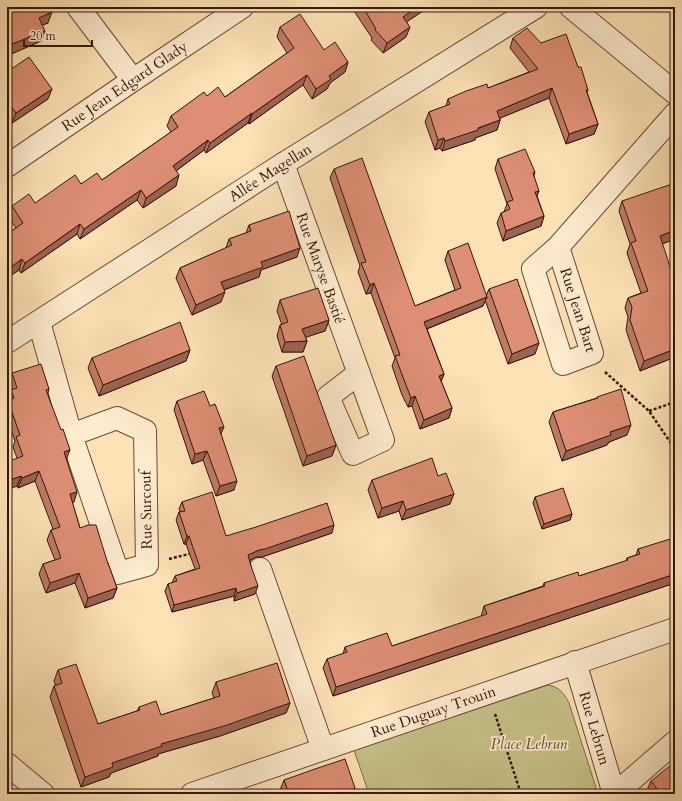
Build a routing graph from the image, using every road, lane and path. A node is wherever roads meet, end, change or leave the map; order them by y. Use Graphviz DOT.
graph roads {
  1 [pos="78,7"];
  2 [pos="242,7"];
  3 [pos="536,7"];
  4 [pos="571,7"];
  5 [pos="133,80"];
  6 [pos="675,93"];
  7 [pos="675,114"];
  8 [pos="283,164"];
  9 [pos="7,166"];
  10 [pos="558,247"];
  11 [pos="39,322"];
  12 [pos="7,342"];
  13 [pos="592,353"];
  14 [pos="359,373"];
  15 [pos="675,402"];
  16 [pos="649,411"];
  17 [pos="71,435"];
  18 [pos="675,449"];
  19 [pos="193,553"];
  20 [pos="147,565"];
  21 [pos="260,569"];
  22 [pos="675,629"];
  23 [pos="575,662"];
  24 [pos="488,692"];
  25 [pos="675,742"];
  26 [pos="324,749"];
  27 [pos="7,764"];
  28 [pos="43,794"];
  29 [pos="192,794"];
  30 [pos="521,794"];
  31 [pos="615,794"];
  1 -- 5 [label="street"];
  2 -- 5 [label="street, Rue Jean Edgard Glady"];
  3 -- 8 [label="street, Allée Magellan"];
  4 -- 6 [label="street"];
  5 -- 9 [label="street, Rue Jean Edgard Glady"];
  7 -- 10 [label="street, Rue Jean Bart"];
  8 -- 11 [label="street, Allée Magellan"];
  8 -- 14 [label="street, Rue Maryse Bastié"];
  10 -- 13 [label="street, Rue Jean Bart"];
  10 -- 13 [label="street, Rue Jean Bart"];
  11 -- 12 [label="street, Allée Magellan"];
  11 -- 17 [label="street, Rue Surcouf"];
  13 -- 16 [label="path"];
  15 -- 16 [label="path"];
  16 -- 18 [label="path"];
  17 -- 20 [label="street, Rue Surcouf"];
  17 -- 20 [label="street, Rue Surcouf"];
  19 -- 20 [label="path"];
  21 -- 26 [label="street"];
  22 -- 23 [label="street, Rue Duguay Trouin"];
  23 -- 24 [label="street, Rue Duguay Trouin"];
  23 -- 31 [label="street, Rue Lebrun"];
  24 -- 26 [label="street, Rue Duguay Trouin"];
  24 -- 30 [label="path"];
  25 -- 31 [label="street"];
  26 -- 29 [label="street, Rue Duguay Trouin"];
  27 -- 28 [label="street"];
}
